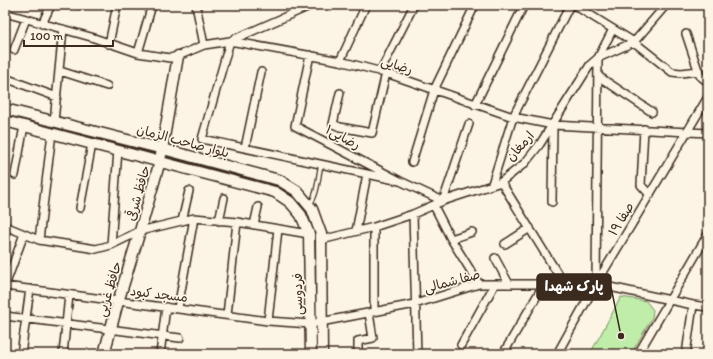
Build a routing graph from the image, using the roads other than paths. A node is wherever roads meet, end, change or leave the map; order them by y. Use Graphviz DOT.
graph roads {
  1 [pos="52,5"];
  2 [pos="116,5"];
  3 [pos="152,5"];
  4 [pos="196,5"];
  5 [pos="312,5"];
  6 [pos="366,5"];
  7 [pos="414,5"];
  8 [pos="475,5"];
  9 [pos="524,5"];
  10 [pos="570,5"];
  11 [pos="574,5"];
  12 [pos="666,5"];
  13 [pos="5,13"];
  14 [pos="26,19"];
  15 [pos="42,24"];
  16 [pos="614,29"];
  17 [pos="63,30"];
  18 [pos="686,34"];
  19 [pos="230,41"];
  20 [pos="634,42"];
  21 [pos="109,44"];
  22 [pos="204,45"];
  23 [pos="14,50"];
  24 [pos="138,53"];
  25 [pos="310,55"];
  26 [pos="178,56"];
  27 [pos="598,58"];
  28 [pos="340,61"];
  29 [pos="60,71"];
  30 [pos="699,71"];
  31 [pos="261,72"];
  32 [pos="383,73"];
  33 [pos="598,76"];
  34 [pos="5,78"];
  35 [pos="708,82"];
  36 [pos="107,86"];
  37 [pos="434,90"];
  38 [pos="340,92"];
  39 [pos="57,97"];
  40 [pos="708,97"];
  41 [pos="475,104"];
  42 [pos="5,109"];
  43 [pos="652,112"];
  44 [pos="513,117"];
  45 [pos="5,121"];
  46 [pos="54,122"];
  47 [pos="469,124"];
  48 [pos="552,125"];
  49 [pos="24,126"];
  50 [pos="597,128"];
  51 [pos="644,129"];
  52 [pos="687,132"];
  53 [pos="52,133"];
  54 [pos="708,133"];
  55 [pos="92,144"];
  56 [pos="244,148"];
  57 [pos="163,149"];
  58 [pos="118,150"];
  59 [pos="160,161"];
  60 [pos="412,162"];
  61 [pos="321,164"];
  62 [pos="367,174"];
  63 [pos="15,175"];
  64 [pos="400,181"];
  65 [pos="501,182"];
  66 [pos="492,184"];
  67 [pos="189,191"];
  68 [pos="650,195"];
  69 [pos="224,198"];
  70 [pos="443,201"];
  71 [pos="552,202"];
  72 [pos="309,205"];
  73 [pos="434,206"];
  74 [pos="5,207"];
  75 [pos="258,207"];
  76 [pos="80,208"];
  77 [pos="413,214"];
  78 [pos="194,218"];
  79 [pos="182,221"];
  80 [pos="219,221"];
  81 [pos="237,222"];
  82 [pos="254,225"];
  83 [pos="6,226"];
  84 [pos="374,227"];
  85 [pos="530,228"];
  86 [pos="278,229"];
  87 [pos="140,231"];
  88 [pos="356,231"];
  89 [pos="472,232"];
  90 [pos="24,234"];
  91 [pos="309,234"];
  92 [pos="708,234"];
  93 [pos="451,238"];
  94 [pos="38,240"];
  95 [pos="321,240"];
  96 [pos="505,244"];
  97 [pos="111,245"];
  98 [pos="495,258"];
  99 [pos="479,284"];
  100 [pos="495,284"];
  101 [pos="510,284"];
  102 [pos="544,284"];
  103 [pos="564,284"];
  104 [pos="596,284"];
  105 [pos="5,286"];
  106 [pos="30,289"];
  107 [pos="69,295"];
  108 [pos="669,300"];
  109 [pos="118,302"];
  110 [pos="415,304"];
  111 [pos="693,306"];
  112 [pos="166,307"];
  113 [pos="708,307"];
  114 [pos="178,308"];
  115 [pos="372,312"];
  116 [pos="227,315"];
  117 [pos="5,316"];
  118 [pos="26,319"];
  119 [pos="268,321"];
  120 [pos="322,322"];
  121 [pos="66,324"];
  122 [pos="310,324"];
  123 [pos="111,329"];
  124 [pos="162,336"];
  125 [pos="180,338"];
  126 [pos="461,345"];
  127 [pos="21,354"];
  128 [pos="62,354"];
  129 [pos="104,354"];
  130 [pos="160,354"];
  131 [pos="311,354"];
  132 [pos="322,354"];
  133 [pos="358,354"];
  134 [pos="417,354"];
  135 [pos="503,354"];
  136 [pos="556,354"];
  137 [pos="638,354"];
  138 [pos="686,354"];
  1 -- 15 [label="street"];
  2 -- 21 [label="street"];
  3 -- 24 [label="street"];
  4 -- 22 [label="street"];
  5 -- 19 [label="street"];
  6 -- 28 [label="street"];
  7 -- 32 [label="street"];
  8 -- 37 [label="street"];
  9 -- 41 [label="street"];
  10 -- 44 [label="street"];
  11 -- 16 [label="street"];
  12 -- 20 [label="street"];
  13 -- 14 [label="street"];
  14 -- 15 [label="street"];
  14 -- 23 [label="street"];
  15 -- 17 [label="street"];
  16 -- 20 [label="street"];
  16 -- 27 [label="street"];
  17 -- 21 [label="street"];
  17 -- 29 [label="street"];
  18 -- 30 [label="street"];
  19 -- 22 [label="street"];
  19 -- 25 [label="street, رضایی"];
  19 -- 56 [label="street"];
  20 -- 27 [label="street"];
  20 -- 30 [label="street"];
  21 -- 24 [label="street"];
  22 -- 26 [label="street"];
  24 -- 26 [label="street"];
  25 -- 28 [label="street, رضایی"];
  25 -- 64 [label="street, رضایی۱"];
  26 -- 57 [label="main road"];
  27 -- 33 [label="street"];
  27 -- 48 [label="street, ارمغان"];
  28 -- 32 [label="street, رضایی"];
  29 -- 36 [label="street"];
  29 -- 39 [label="street"];
  30 -- 35 [label="street"];
  31 -- 56 [label="street"];
  32 -- 37 [label="street, رضایی"];
  32 -- 38 [label="street"];
  33 -- 43 [label="street"];
  33 -- 50 [label="street"];
  34 -- 39 [label="street"];
  37 -- 41 [label="street, رضایی"];
  37 -- 60 [label="street"];
  39 -- 46 [label="street"];
  40 -- 52 [label="street, صفا ۱۹"];
  41 -- 44 [label="street, رضایی"];
  42 -- 46 [label="main road, بلوار صاحب الزمان"];
  44 -- 48 [label="street, رضایی"];
  44 -- 66 [label="street"];
  45 -- 49 [label="main road, بلوار صاحب الزمان"];
  46 -- 57 [label="main road, بلوار صاحب الزمان"];
  47 -- 70 [label="street"];
  48 -- 50 [label="street"];
  48 -- 65 [label="street, ارمغان"];
  48 -- 71 [label="street"];
  49 -- 53 [label="main road, بلوار صاحب الزمان"];
  49 -- 63 [label="street"];
  50 -- 51 [label="street"];
  50 -- 104 [label="street"];
  51 -- 52 [label="street"];
  51 -- 68 [label="street"];
  52 -- 54 [label="street"];
  52 -- 68 [label="street, صفا ۱۹"];
  53 -- 55 [label="main road, بلوار صاحب الزمان"];
  53 -- 94 [label="street"];
  55 -- 58 [label="main road, بلوار صاحب الزمان"];
  55 -- 76 [label="street"];
  56 -- 61 [label="street"];
  57 -- 59 [label="main road, حافظ شرقی"];
  57 -- 72 [label="main road, بلوار صاحب الزمان"];
  58 -- 59 [label="main road, بلوار صاحب الزمان"];
  58 -- 97 [label="street"];
  59 -- 87 [label="main road, حافظ شرقی"];
  59 -- 91 [label="main road, بلوار صاحب الزمان"];
  61 -- 62 [label="street"];
  61 -- 72 [label="lane"];
  62 -- 64 [label="street"];
  62 -- 88 [label="street"];
  64 -- 70 [label="street, رضایی۱"];
  65 -- 66 [label="street, ارمغان"];
  65 -- 85 [label="street"];
  66 -- 70 [label="street, ارمغان"];
  67 -- 79 [label="street"];
  68 -- 104 [label="street, صفا ۱۹"];
  69 -- 80 [label="street"];
  70 -- 73 [label="street, ارمغان"];
  72 -- 95 [label="main road, بلوار صاحب الزمان"];
  73 -- 77 [label="street, ارمغان"];
  73 -- 93 [label="street"];
  74 -- 83 [label="lane"];
  75 -- 82 [label="street"];
  77 -- 84 [label="street, ارمغان"];
  77 -- 110 [label="street"];
  78 -- 79 [label="street"];
  78 -- 80 [label="street"];
  78 -- 114 [label="street"];
  79 -- 87 [label="street"];
  80 -- 81 [label="street"];
  81 -- 82 [label="street"];
  81 -- 116 [label="street"];
  82 -- 86 [label="street"];
  83 -- 90 [label="street"];
  84 -- 88 [label="street, ارمغان"];
  84 -- 115 [label="street"];
  85 -- 96 [label="street"];
  85 -- 103 [label="street"];
  86 -- 91 [label="street"];
  86 -- 119 [label="street"];
  87 -- 97 [label="street"];
  87 -- 109 [label="main road, حافظ غربی"];
  88 -- 95 [label="street, ارمغان"];
  89 -- 93 [label="street"];
  90 -- 94 [label="street"];
  90 -- 105 [label="street"];
  91 -- 122 [label="main road, فردوسی"];
  92 -- 108 [label="street"];
  93 -- 99 [label="street"];
  94 -- 97 [label="street"];
  95 -- 120 [label="main road, فردوسی"];
  98 -- 101 [label="street"];
  99 -- 100 [label="street, صفا شمالی"];
  99 -- 110 [label="street, صفا شمالی"];
  100 -- 101 [label="street, صفا شمالی"];
  100 -- 126 [label="street"];
  101 -- 102 [label="street, صفا شمالی"];
  102 -- 103 [label="street, صفا شمالی"];
  102 -- 135 [label="street"];
  103 -- 104 [label="street, صفا شمالی"];
  104 -- 108 [label="street, صفا شمالی"];
  104 -- 136 [label="street, صفا ۱۹"];
  105 -- 106 [label="street, مسجد کبود"];
  106 -- 107 [label="street, مسجد کبود"];
  106 -- 118 [label="street"];
  107 -- 109 [label="street, مسجد کبود"];
  107 -- 121 [label="street"];
  108 -- 111 [label="street, صفا شمالی"];
  108 -- 137 [label="street"];
  109 -- 112 [label="street, مسجد کبود"];
  109 -- 123 [label="main road, حافظ غربی"];
  110 -- 115 [label="street, صفا شمالی"];
  110 -- 134 [label="street"];
  111 -- 113 [label="street, صفا شمالی"];
  111 -- 138 [label="street"];
  112 -- 114 [label="street, مسجد کبود"];
  112 -- 124 [label="street"];
  114 -- 116 [label="street, مسجد کبود"];
  115 -- 120 [label="street, صفا شمالی"];
  115 -- 133 [label="street"];
  116 -- 119 [label="street, مسجد کبود"];
  117 -- 118 [label="street"];
  118 -- 121 [label="street"];
  118 -- 127 [label="street"];
  119 -- 122 [label="street, مسجد کبود"];
  120 -- 122 [label="street, صفا شمالی"];
  120 -- 132 [label="main road, فردوسی"];
  121 -- 123 [label="street"];
  121 -- 128 [label="street"];
  122 -- 131 [label="main road, فردوسی"];
  123 -- 124 [label="street"];
  123 -- 129 [label="main road, حافظ غربی"];
  124 -- 125 [label="street"];
  124 -- 130 [label="street"];
}
